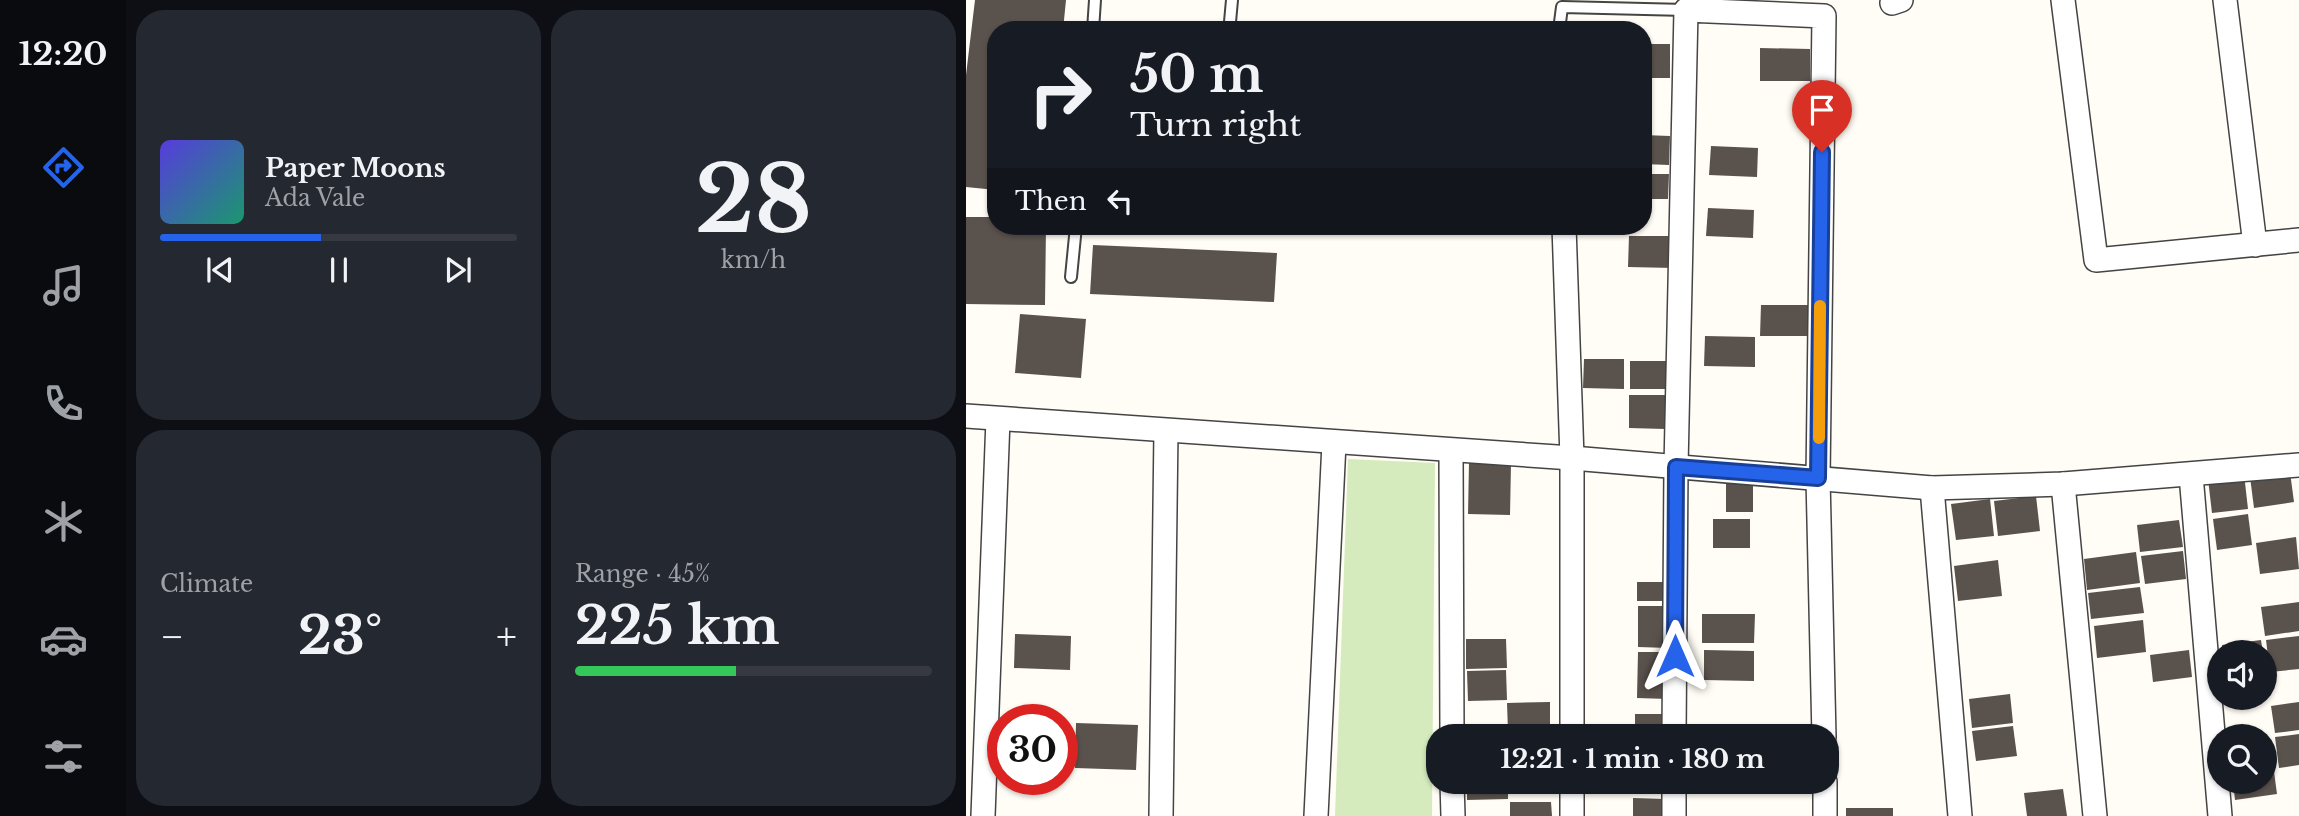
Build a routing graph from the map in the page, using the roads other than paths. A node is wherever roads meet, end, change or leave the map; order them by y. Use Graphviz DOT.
graph roads {
  1 [pos="1095,0"];
  2 [pos="1232,0"];
  3 [pos="2063,0"];
  4 [pos="2225,0"];
  5 [pos="1686,10"];
  6 [pos="1094,21"];
  7 [pos="1230,21"];
  8 [pos="1560,21"];
  9 [pos="1075,235"];
  10 [pos="1564,235"];
  11 [pos="2299,240"];
  12 [pos="2255,245"];
  13 [pos="1071,277"];
  14 [pos="966,416"];
  15 [pos="998,419"];
  16 [pos="1166,431"];
  17 [pos="1334,443"];
  18 [pos="1451,451"];
  19 [pos="1572,458"];
  20 [pos="2299,465"];
  21 [pos="1676,467"];
  22 [pos="2191,475"];
  23 [pos="1818,478"];
  24 [pos="2063,484"];
  25 [pos="1932,488"];
  26 [pos="1452,724"];
  27 [pos="1572,724"];
  28 [pos="1674,724"];
  29 [pos="1824,724"];
  30 [pos="1452,794"];
  31 [pos="1572,794"];
  32 [pos="1674,794"];
  33 [pos="1825,794"];
  34 [pos="983,816"];
  35 [pos="1161,816"];
  36 [pos="1316,816"];
  37 [pos="1452,816"];
  38 [pos="1572,816"];
  39 [pos="1674,816"];
  40 [pos="1825,816"];
  41 [pos="1960,816"];
  42 [pos="2095,816"];
  43 [pos="2220,816"];
  1 -- 6 [label="lane"];
  2 -- 7 [label="lane"];
  3 -- 12 [label="street"];
  4 -- 12 [label="street"];
  5 -- 8 [label="lane"];
  5 -- 21 [label="street"];
  5 -- 23 [label="street"];
  9 -- 13 [label="lane"];
  10 -- 19 [label="street"];
  11 -- 12 [label="street"];
  14 -- 15 [label="street"];
  15 -- 16 [label="street"];
  15 -- 34 [label="street"];
  16 -- 17 [label="street"];
  16 -- 35 [label="street"];
  17 -- 18 [label="street"];
  17 -- 36 [label="street"];
  18 -- 19 [label="street"];
  18 -- 26 [label="street"];
  19 -- 21 [label="street"];
  19 -- 27 [label="street"];
  20 -- 22 [label="street"];
  21 -- 23 [label="street"];
  21 -- 28 [label="street"];
  22 -- 24 [label="street"];
  22 -- 43 [label="street"];
  23 -- 25 [label="street"];
  23 -- 29 [label="street"];
  24 -- 25 [label="street"];
  24 -- 42 [label="street"];
  25 -- 41 [label="street"];
  30 -- 37 [label="street"];
  31 -- 38 [label="street"];
  32 -- 39 [label="street"];
  33 -- 40 [label="street"];
}
